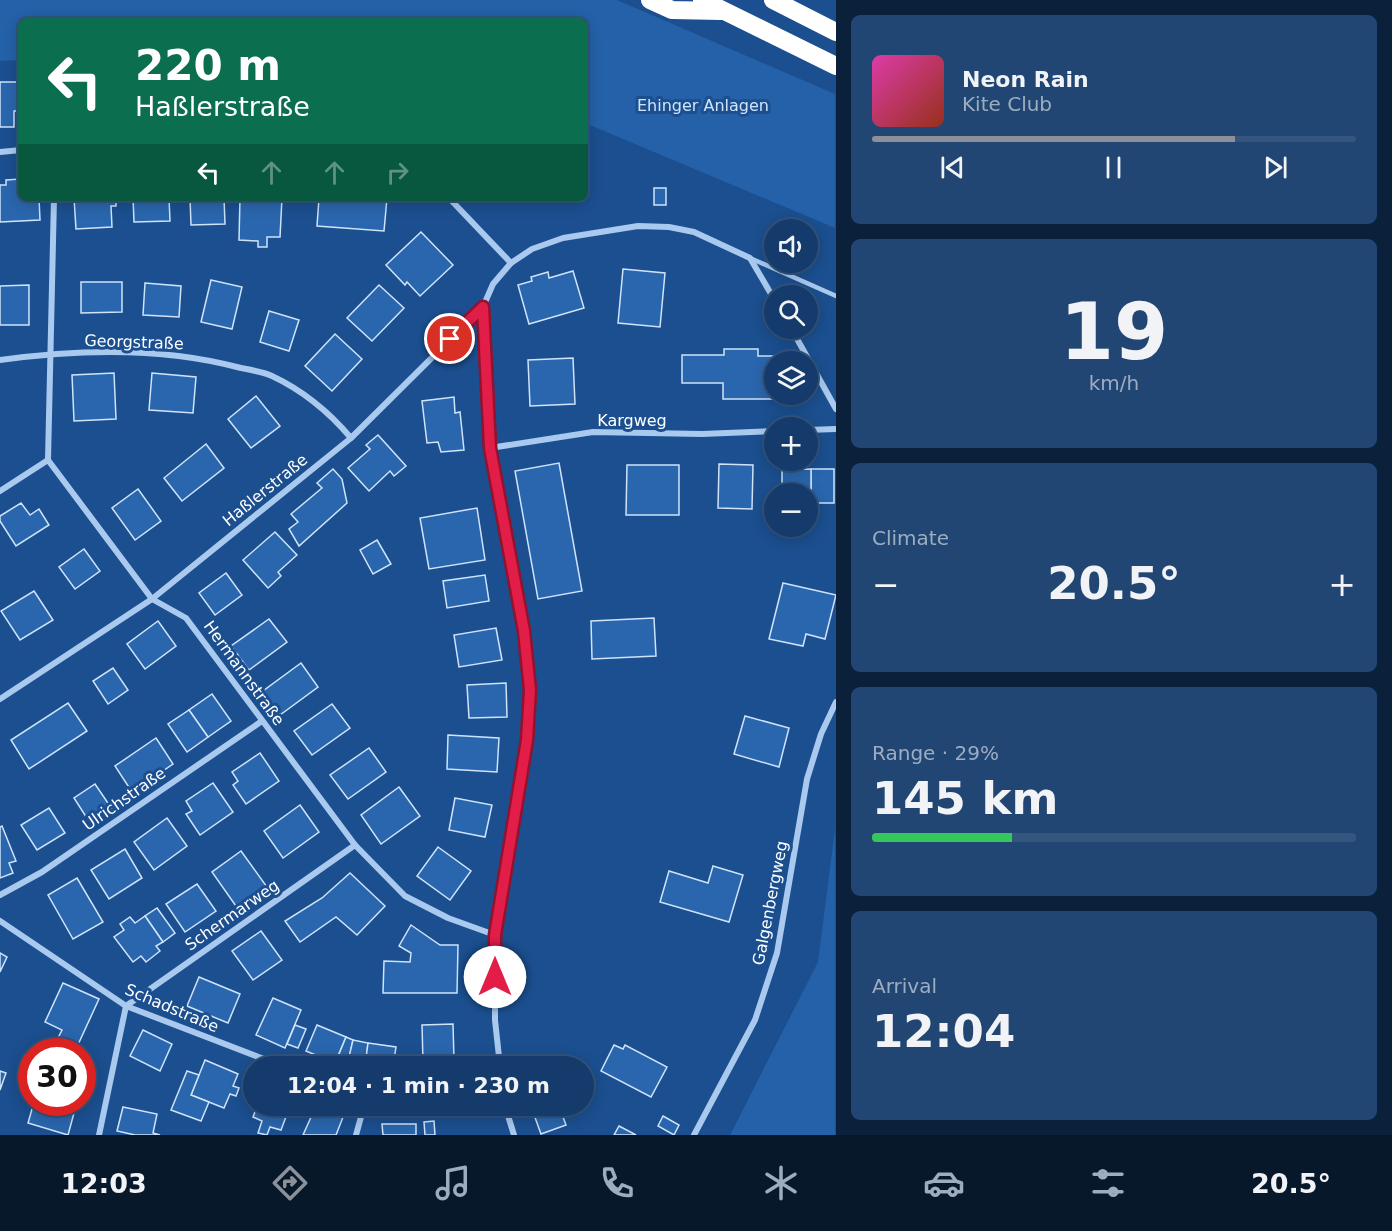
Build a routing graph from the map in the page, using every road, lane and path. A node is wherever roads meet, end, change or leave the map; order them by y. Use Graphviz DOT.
graph roads {
  1 [pos="650,0"];
  2 [pos="702,0"];
  3 [pos="772,0"];
  4 [pos="724,11"];
  5 [pos="836,32"];
  6 [pos="836,66"];
  7 [pos="18,150"];
  8 [pos="0,152"];
  9 [pos="54,201"];
  10 [pos="452,201"];
  11 [pos="750,258"];
  12 [pos="511,263"];
  13 [pos="766,285"];
  14 [pos="836,296"];
  15 [pos="483,307"];
  16 [pos="797,339"];
  17 [pos="49,355"];
  18 [pos="0,360"];
  19 [pos="836,409"];
  20 [pos="836,429"];
  21 [pos="818,430"];
  22 [pos="764,431"];
  23 [pos="351,438"];
  24 [pos="490,448"];
  25 [pos="48,460"];
  26 [pos="0,491"];
  27 [pos="152,599"];
  28 [pos="0,699"];
  29 [pos="836,702"];
  30 [pos="261,721"];
  31 [pos="355,845"];
  32 [pos="0,895"];
  33 [pos="0,921"];
  34 [pos="495,935"];
  35 [pos="126,1006"];
  36 [pos="256,1056"];
  37 [pos="499,1056"];
  38 [pos="361,1116"];
  39 [pos="508,1116"];
  40 [pos="99,1135"];
  41 [pos="356,1135"];
  42 [pos="514,1135"];
  43 [pos="694,1135"];
  1 -- 4 [label="highway"];
  2 -- 4 [label="highway"];
  3 -- 5 [label="highway"];
  4 -- 6 [label="highway"];
  7 -- 8 [label="street"];
  9 -- 17 [label="street"];
  10 -- 12 [label="street"];
  11 -- 12 [label="street, Haßlerstraße"];
  11 -- 13 [label="street"];
  11 -- 14 [label="lane"];
  12 -- 15 [label="street, Haßlerstraße"];
  15 -- 23 [label="street, Haßlerstraße"];
  15 -- 24 [label="street"];
  16 -- 19 [label="street"];
  17 -- 18 [label="street, Georgstraße"];
  17 -- 23 [label="street, Georgstraße"];
  17 -- 25 [label="street"];
  20 -- 21 [label="street"];
  22 -- 24 [label="street, Kargweg"];
  23 -- 27 [label="street, Haßlerstraße"];
  24 -- 34 [label="street"];
  25 -- 26 [label="street"];
  25 -- 27 [label="street, Hermannstraße"];
  27 -- 28 [label="street, Haßlerstraße"];
  27 -- 30 [label="street, Hermannstraße"];
  29 -- 43 [label="street, Galgenbergweg"];
  30 -- 31 [label="street, Hermannstraße"];
  30 -- 32 [label="street, Ulrichstraße"];
  31 -- 34 [label="street, Hermannstraße"];
  31 -- 35 [label="street, Schermarweg"];
  33 -- 35 [label="street, Schadstraße"];
  34 -- 37 [label="street"];
  35 -- 36 [label="street, Schadstraße"];
  35 -- 40 [label="street"];
  38 -- 41 [label="street"];
  39 -- 42 [label="street"];
}
